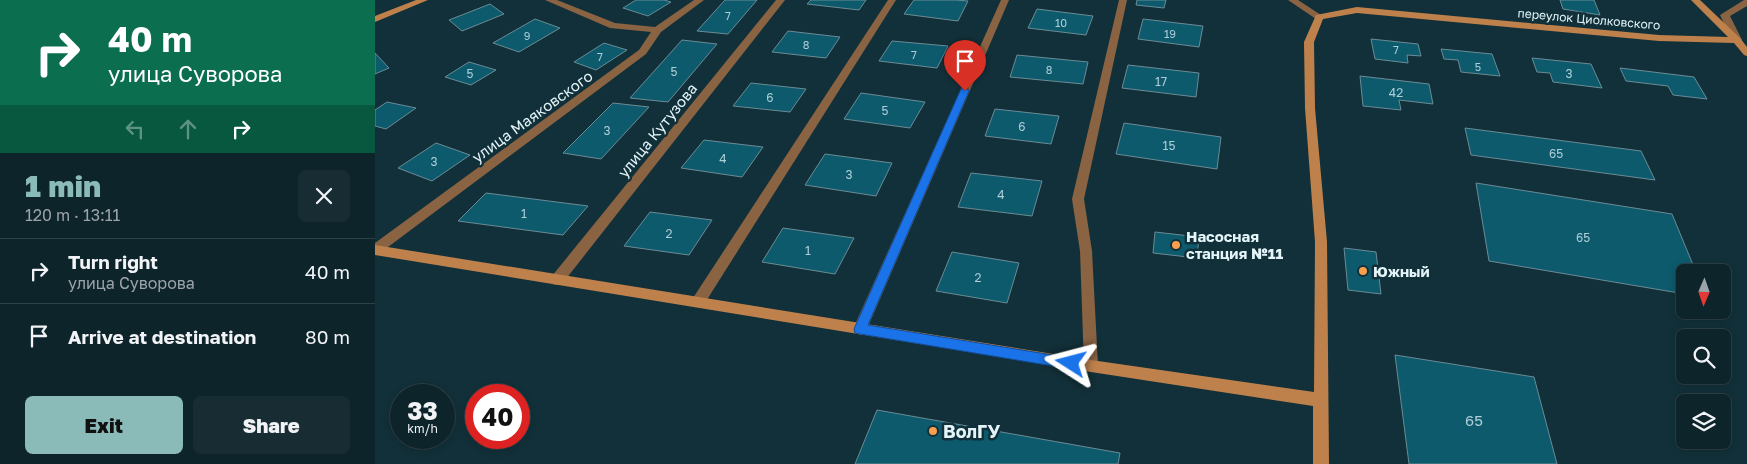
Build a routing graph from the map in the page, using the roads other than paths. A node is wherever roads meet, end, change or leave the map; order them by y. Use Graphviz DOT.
graph roads {
  1 [pos="424,0"];
  2 [pos="549,0"];
  3 [pos="700,0"];
  4 [pos="781,0"];
  5 [pos="892,0"];
  6 [pos="1005,0"];
  7 [pos="1123,0"];
  8 [pos="1292,0"];
  9 [pos="1695,0"];
  10 [pos="1747,2"];
  11 [pos="1319,18"];
  12 [pos="375,19"];
  13 [pos="657,30"];
  14 [pos="1737,40"];
  15 [pos="1747,53"];
  16 [pos="375,250"];
  17 [pos="557,280"];
  18 [pos="698,302"];
  19 [pos="860,329"];
  20 [pos="1091,366"];
  21 [pos="1321,400"];
  22 [pos="1321,464"];
  1 -- 12 [label="street"];
  2 -- 13 [label="street"];
  3 -- 13 [label="street, улица Маяковского"];
  4 -- 17 [label="street, улица Кутузова"];
  5 -- 18 [label="street"];
  6 -- 19 [label="street"];
  7 -- 20 [label="street"];
  8 -- 11 [label="street"];
  9 -- 14 [label="street"];
  10 -- 14 [label="street"];
  11 -- 14 [label="street, переулок Циолковского"];
  11 -- 21 [label="street"];
  13 -- 16 [label="street, улица Маяковского"];
  14 -- 15 [label="street"];
  16 -- 17 [label="street"];
  17 -- 18 [label="street"];
  18 -- 19 [label="street"];
  19 -- 20 [label="street"];
  20 -- 21 [label="street"];
  21 -- 22 [label="street"];
}
